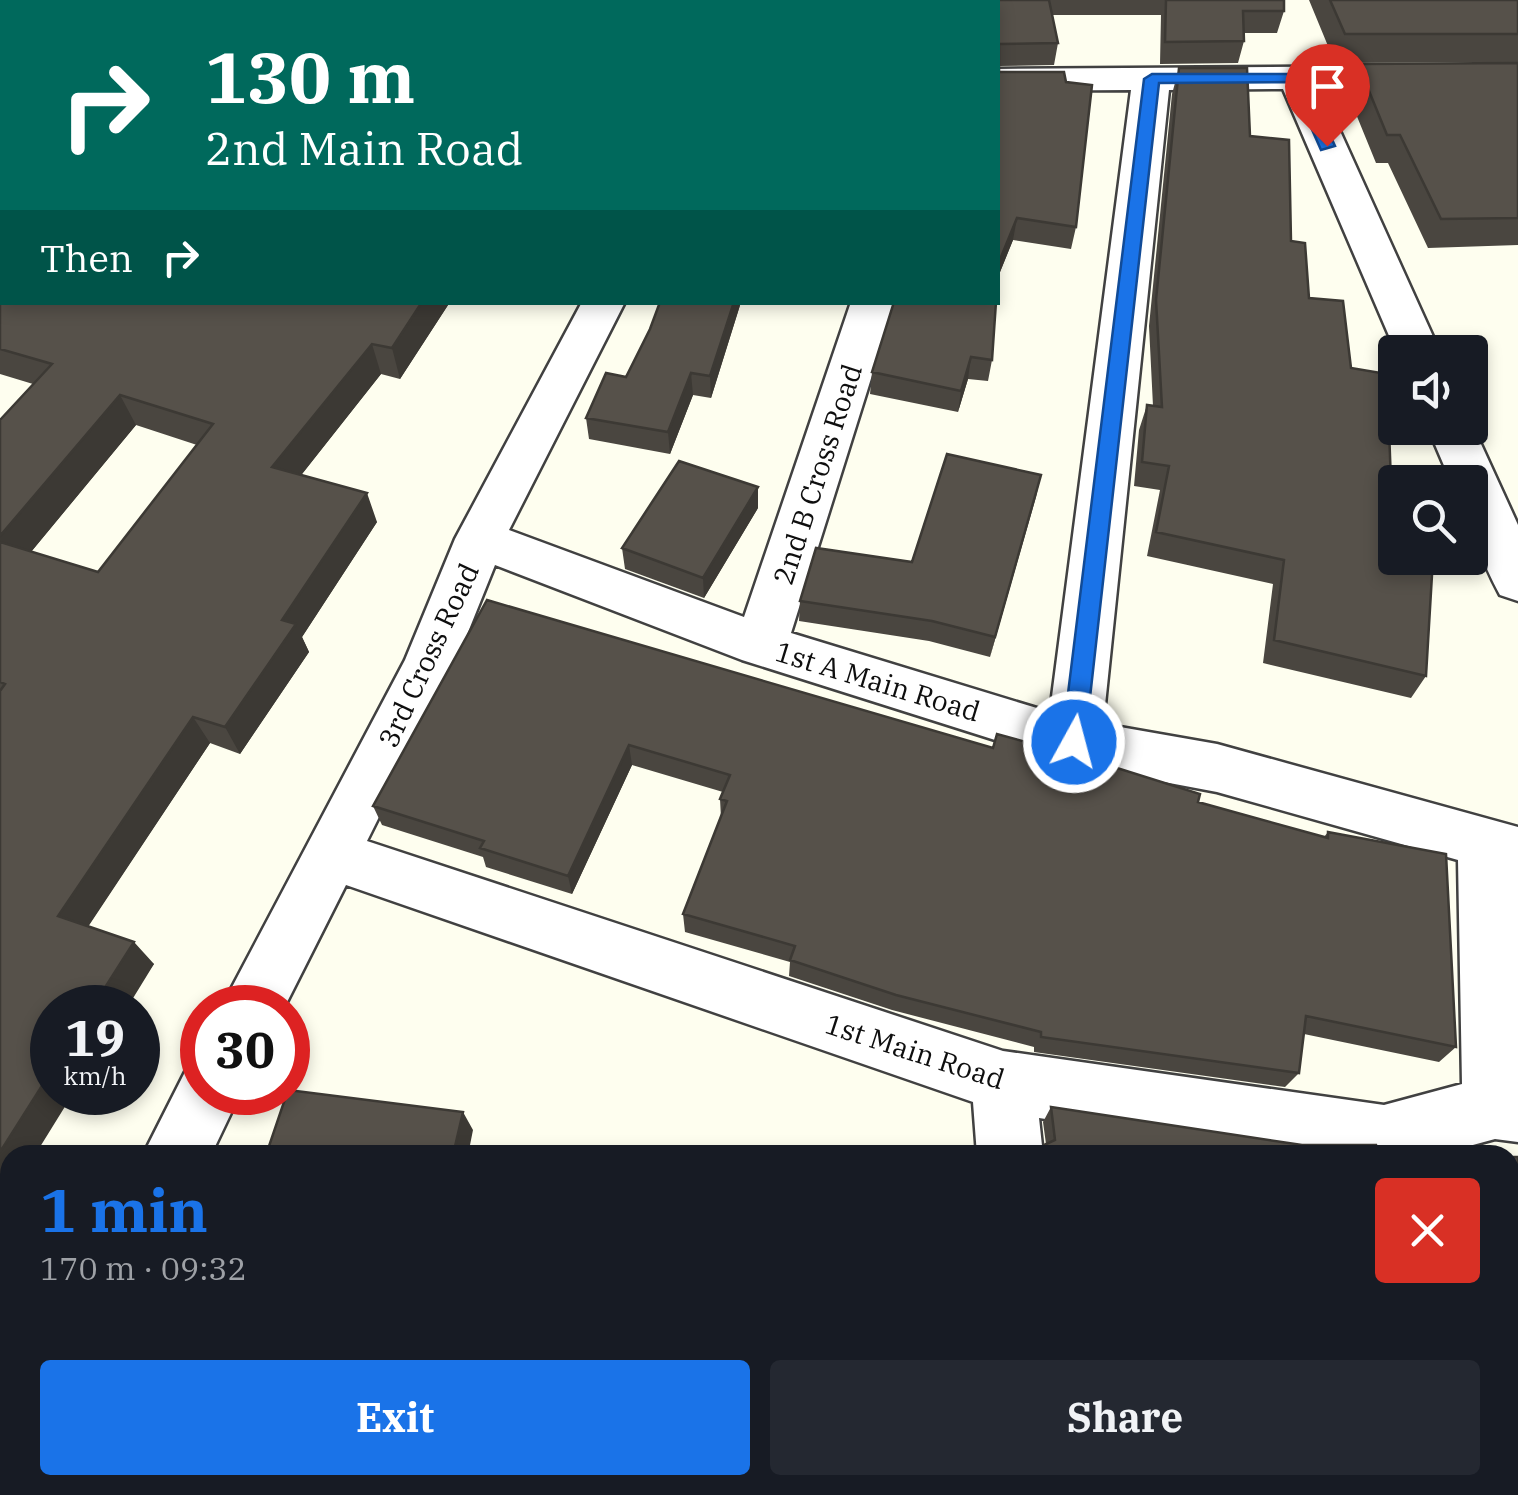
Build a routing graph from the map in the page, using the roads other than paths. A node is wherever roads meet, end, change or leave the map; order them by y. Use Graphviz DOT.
graph roads {
  1 [pos="1518,76"];
  2 [pos="1296,78"];
  3 [pos="1152,79"];
  4 [pos="1000,80"];
  5 [pos="602,305"];
  6 [pos="872,305"];
  7 [pos="1410,335"];
  8 [pos="1458,445"];
  9 [pos="480,539"];
  10 [pos="1518,581"];
  11 [pos="761,644"];
  12 [pos="1074,742"];
  13 [pos="1502,848"];
  14 [pos="331,854"];
  15 [pos="264,985"];
  16 [pos="1003,1082"];
  17 [pos="1507,1108"];
  18 [pos="196,1115"];
  19 [pos="181,1145"];
  20 [pos="1009,1145"];
  21 [pos="1380,1145"];
  22 [pos="1389,1145"];
  1 -- 2 [label="street"];
  2 -- 3 [label="street"];
  2 -- 7 [label="street"];
  3 -- 4 [label="street"];
  3 -- 12 [label="street"];
  5 -- 9 [label="street, 3rd Cross Road"];
  6 -- 11 [label="street, 2nd B Cross Road"];
  8 -- 10 [label="street"];
  9 -- 11 [label="street, 1st A Main Road"];
  9 -- 14 [label="street, 3rd Cross Road"];
  11 -- 12 [label="street, 1st A Main Road"];
  12 -- 13 [label="street, 1st A Main Road"];
  13 -- 17 [label="street"];
  14 -- 15 [label="street, 3rd Cross Road"];
  14 -- 16 [label="street, 1st Main Road"];
  16 -- 20 [label="street"];
  16 -- 21 [label="street, 1st Main Road"];
  17 -- 22 [label="street, 1st Main Road"];
  18 -- 19 [label="street"];
}
